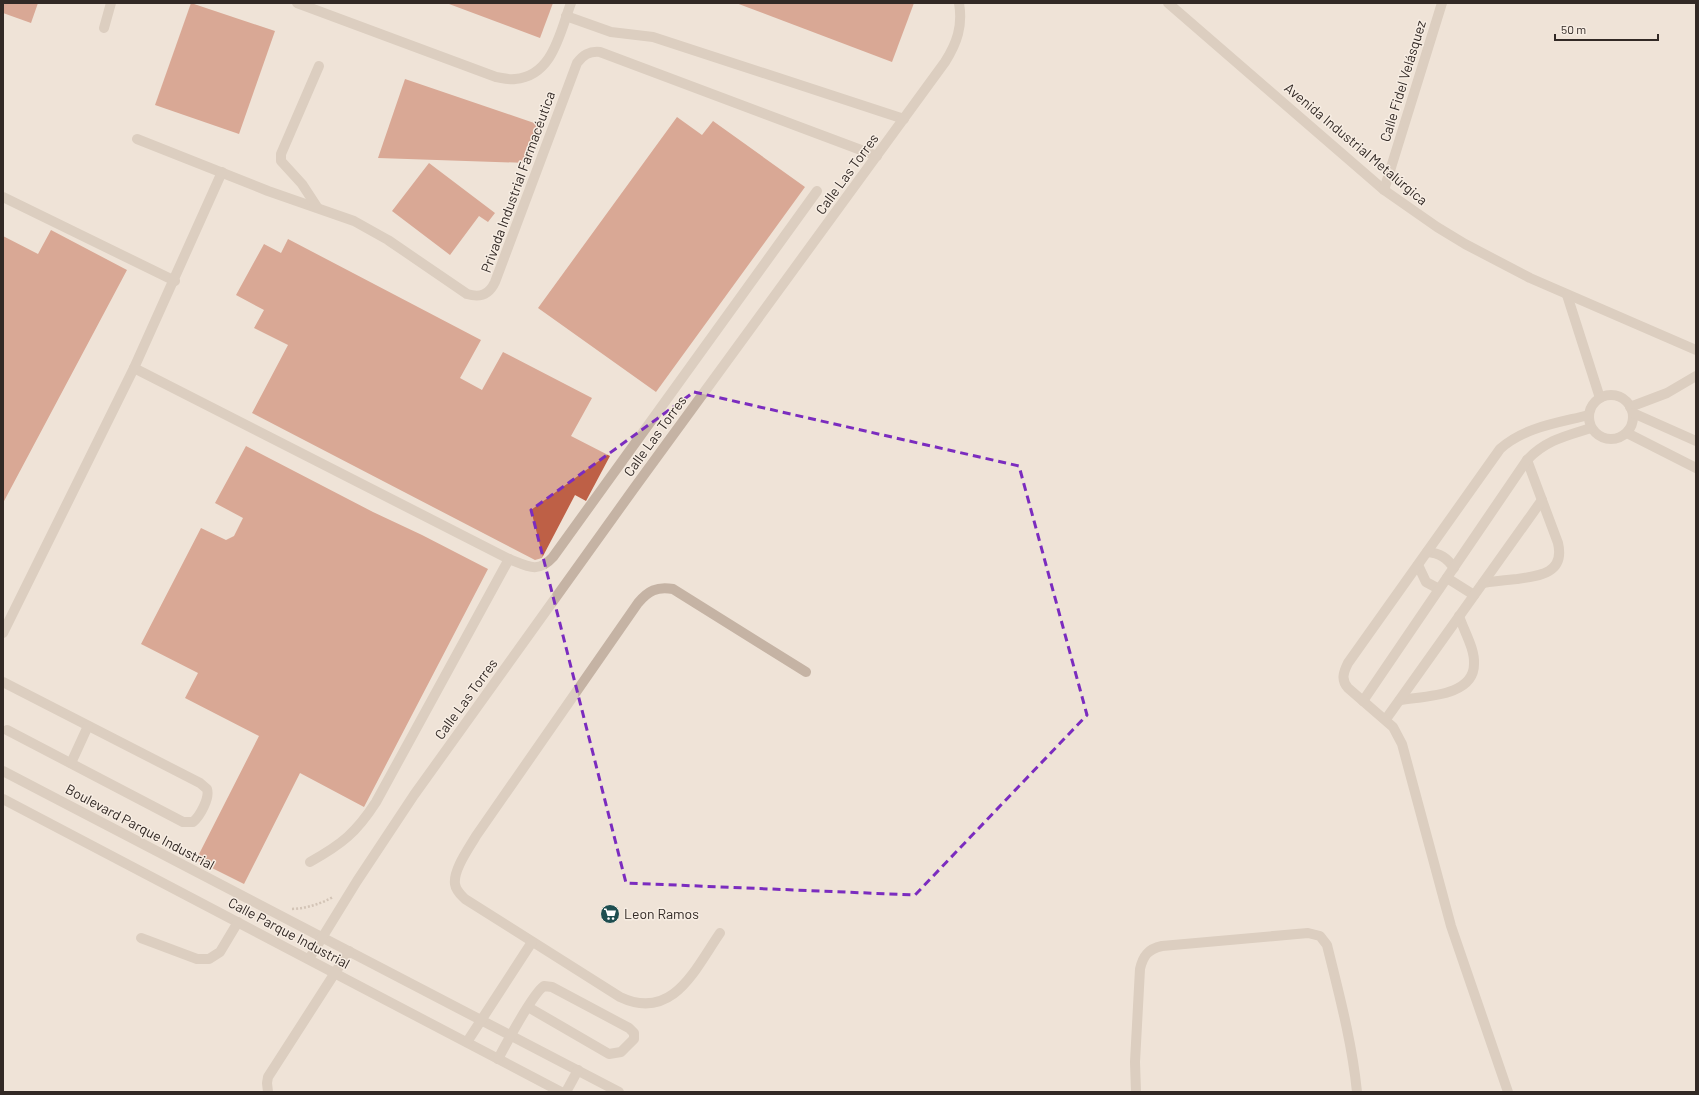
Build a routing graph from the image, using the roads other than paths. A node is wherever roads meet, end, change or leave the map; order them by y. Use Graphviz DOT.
graph roads {
  1 [pos="111,3"];
  2 [pos="297,3"];
  3 [pos="571,3"];
  4 [pos="959,3"];
  5 [pos="1168,3"];
  6 [pos="1442,3"];
  7 [pos="566,16"];
  8 [pos="104,28"];
  9 [pos="319,66"];
  10 [pos="904,119"];
  11 [pos="137,139"];
  12 [pos="877,156"];
  13 [pos="222,172"];
  14 [pos="817,190"];
  15 [pos="1384,190"];
  16 [pos="3,197"];
  17 [pos="316,208"];
  18 [pos="175,281"];
  19 [pos="1567,294"];
  20 [pos="1696,350"];
  21 [pos="134,368"];
  22 [pos="1696,376"];
  23 [pos="1600,398"];
  24 [pos="1631,410"];
  25 [pos="1588,415"];
  26 [pos="1591,428"];
  27 [pos="1627,433"];
  28 [pos="1696,441"];
  29 [pos="1527,460"];
  30 [pos="1696,468"];
  31 [pos="1542,500"];
  32 [pos="1427,552"];
  33 [pos="509,559"];
  34 [pos="1418,565"];
  35 [pos="1454,568"];
  36 [pos="1447,578"];
  37 [pos="1483,582"];
  38 [pos="1439,589"];
  39 [pos="1474,595"];
  40 [pos="1459,616"];
  41 [pos="6,617"];
  42 [pos="3,633"];
  43 [pos="806,672"];
  44 [pos="3,682"];
  45 [pos="1400,700"];
  46 [pos="1363,701"];
  47 [pos="1386,719"];
  48 [pos="88,726"];
  49 [pos="7,730"];
  50 [pos="71,763"];
  51 [pos="3,771"];
  52 [pos="3,799"];
  53 [pos="310,862"];
  54 [pos="265,908"];
  55 [pos="238,922"];
  56 [pos="720,933"];
  57 [pos="322,937"];
  58 [pos="141,938"];
  59 [pos="532,942"];
  60 [pos="349,951"];
  61 [pos="309,959"];
  62 [pos="335,973"];
  63 [pos="528,1007"];
  64 [pos="481,1020"];
  65 [pos="511,1035"];
  66 [pos="467,1042"];
  67 [pos="498,1059"];
  68 [pos="578,1070"];
  69 [pos="268,1092"];
  70 [pos="561,1092"];
  71 [pos="566,1092"];
  72 [pos="619,1092"];
  73 [pos="1136,1092"];
  74 [pos="1357,1092"];
  75 [pos="1508,1092"];
  1 -- 8 [label="street"];
  2 -- 7 [label="street"];
  3 -- 7 [label="street"];
  4 -- 10 [label="street, Calle Las Torres"];
  5 -- 15 [label="street, Avenida Industrial Metalúrgica"];
  6 -- 15 [label="street, Calle Fidel Velásquez"];
  7 -- 10 [label="street"];
  9 -- 17 [label="street"];
  10 -- 12 [label="street, Calle Las Torres"];
  11 -- 13 [label="street, Privada Industrial Farmacéutica"];
  12 -- 17 [label="street, Privada Industrial Farmacéutica"];
  12 -- 57 [label="street, Calle Las Torres"];
  13 -- 17 [label="street, Privada Industrial Farmacéutica"];
  13 -- 18 [label="street"];
  14 -- 33 [label="street"];
  15 -- 19 [label="street, Avenida Industrial Metalúrgica"];
  16 -- 18 [label="street"];
  18 -- 21 [label="street"];
  19 -- 20 [label="street, Avenida Industrial Metalúrgica"];
  19 -- 23 [label="street"];
  21 -- 33 [label="street"];
  21 -- 41 [label="street"];
  22 -- 24 [label="street"];
  23 -- 24 [label="street"];
  23 -- 25 [label="street"];
  24 -- 27 [label="street"];
  24 -- 28 [label="street"];
  25 -- 26 [label="street"];
  25 -- 32 [label="street"];
  26 -- 27 [label="street"];
  26 -- 29 [label="street"];
  27 -- 30 [label="street"];
  29 -- 31 [label="street"];
  29 -- 35 [label="street"];
  31 -- 37 [label="street"];
  31 -- 37 [label="street"];
  32 -- 34 [label="street"];
  32 -- 35 [label="street"];
  33 -- 53 [label="street"];
  34 -- 38 [label="street"];
  34 -- 46 [label="street"];
  35 -- 36 [label="street"];
  36 -- 38 [label="street"];
  36 -- 39 [label="street"];
  37 -- 39 [label="street"];
  38 -- 46 [label="street"];
  39 -- 40 [label="street"];
  40 -- 45 [label="street"];
  40 -- 45 [label="street"];
  41 -- 42 [label="street"];
  43 -- 59 [label="street"];
  44 -- 48 [label="street"];
  45 -- 47 [label="street"];
  46 -- 47 [label="street"];
  47 -- 75 [label="street"];
  48 -- 50 [label="street"];
  48 -- 50 [label="street"];
  49 -- 50 [label="street"];
  51 -- 54 [label="street, Boulevard Parque Industrial"];
  52 -- 55 [label="street, Calle Parque Industrial"];
  54 -- 57 [label="street, Calle Parque Industrial"];
  55 -- 58 [label="street"];
  55 -- 61 [label="street, Calle Parque Industrial"];
  56 -- 59 [label="street"];
  57 -- 60 [label="street, Calle Parque Industrial"];
  57 -- 61 [label="street, Calle Las Torres"];
  59 -- 64 [label="street"];
  60 -- 62 [label="street"];
  60 -- 64 [label="street, Calle Parque Industrial"];
  61 -- 62 [label="street, Calle Parque Industrial"];
  62 -- 66 [label="street, Calle Parque Industrial"];
  62 -- 69 [label="street"];
  63 -- 63 [label="street"];
  63 -- 65 [label="street"];
  64 -- 65 [label="street, Calle Parque Industrial"];
  64 -- 66 [label="street"];
  65 -- 67 [label="street"];
  65 -- 68 [label="street, Calle Parque Industrial"];
  66 -- 67 [label="street, Calle Parque Industrial"];
  67 -- 70 [label="street, Calle Parque Industrial"];
  68 -- 71 [label="street"];
  68 -- 72 [label="street, Calle Parque Industrial"];
  73 -- 74 [label="street"];
}
